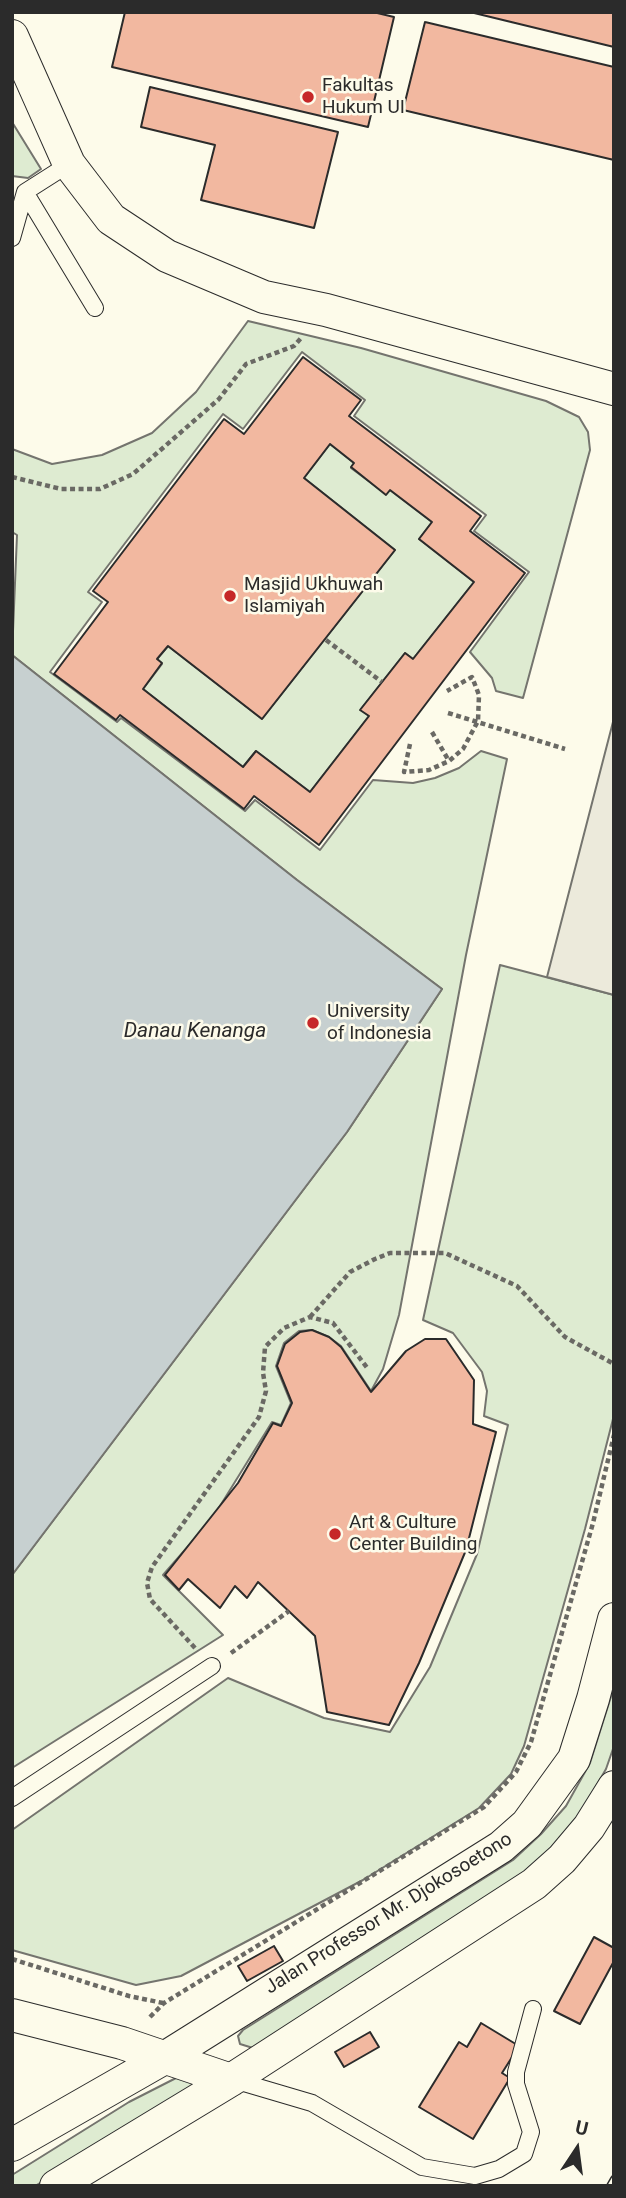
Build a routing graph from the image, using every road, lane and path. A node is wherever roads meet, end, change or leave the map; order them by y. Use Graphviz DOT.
graph roads {
  1 [pos="12,36"];
  2 [pos="69,164"];
  3 [pos="25,192"];
  4 [pos="12,239"];
  5 [pos="95,308"];
  6 [pos="326,310"];
  7 [pos="614,389"];
  8 [pos="12,477"];
  9 [pos="326,640"];
  10 [pos="382,682"];
  11 [pos="447,691"];
  12 [pos="448,713"];
  13 [pos="478,721"];
  14 [pos="432,732"];
  15 [pos="410,744"];
  16 [pos="565,749"];
  17 [pos="449,761"];
  18 [pos="310,1317"];
  19 [pos="614,1364"];
  20 [pos="368,1369"];
  21 [pos="614,1435"];
  22 [pos="289,1611"];
  23 [pos="614,1619"];
  24 [pos="212,1666"];
  25 [pos="614,1787"];
  26 [pos="12,1798"];
  27 [pos="12,1959"];
  28 [pos="164,2003"];
  29 [pos="533,2009"];
  30 [pos="12,2015"];
  31 [pos="122,2043"];
  32 [pos="166,2057"];
  33 [pos="231,2080"];
  34 [pos="12,2145"];
  35 [pos="56,2186"];
  1 -- 2 [label="street"];
  2 -- 3 [label="lane"];
  2 -- 6 [label="street"];
  3 -- 4 [label="lane"];
  3 -- 5 [label="lane"];
  6 -- 7 [label="street"];
  6 -- 8 [label="path"];
  9 -- 10 [label="path"];
  11 -- 13 [label="path"];
  12 -- 13 [label="path"];
  13 -- 16 [label="path"];
  13 -- 17 [label="path"];
  14 -- 17 [label="path"];
  15 -- 17 [label="path"];
  18 -- 19 [label="path"];
  18 -- 20 [label="path"];
  18 -- 24 [label="path"];
  21 -- 28 [label="path"];
  22 -- 24 [label="path"];
  23 -- 32 [label="street, Jalan Professor Mr. Djokosoetono"];
  24 -- 26 [label="lane"];
  25 -- 33 [label="street"];
  27 -- 28 [label="path"];
  28 -- 31 [label="path"];
  29 -- 33 [label="lane"];
  30 -- 31 [label="street"];
  31 -- 32 [label="street"];
  32 -- 33 [label="street"];
  32 -- 34 [label="street, Jalan Professor Mr. Djokosoetono"];
  33 -- 35 [label="street"];
}
